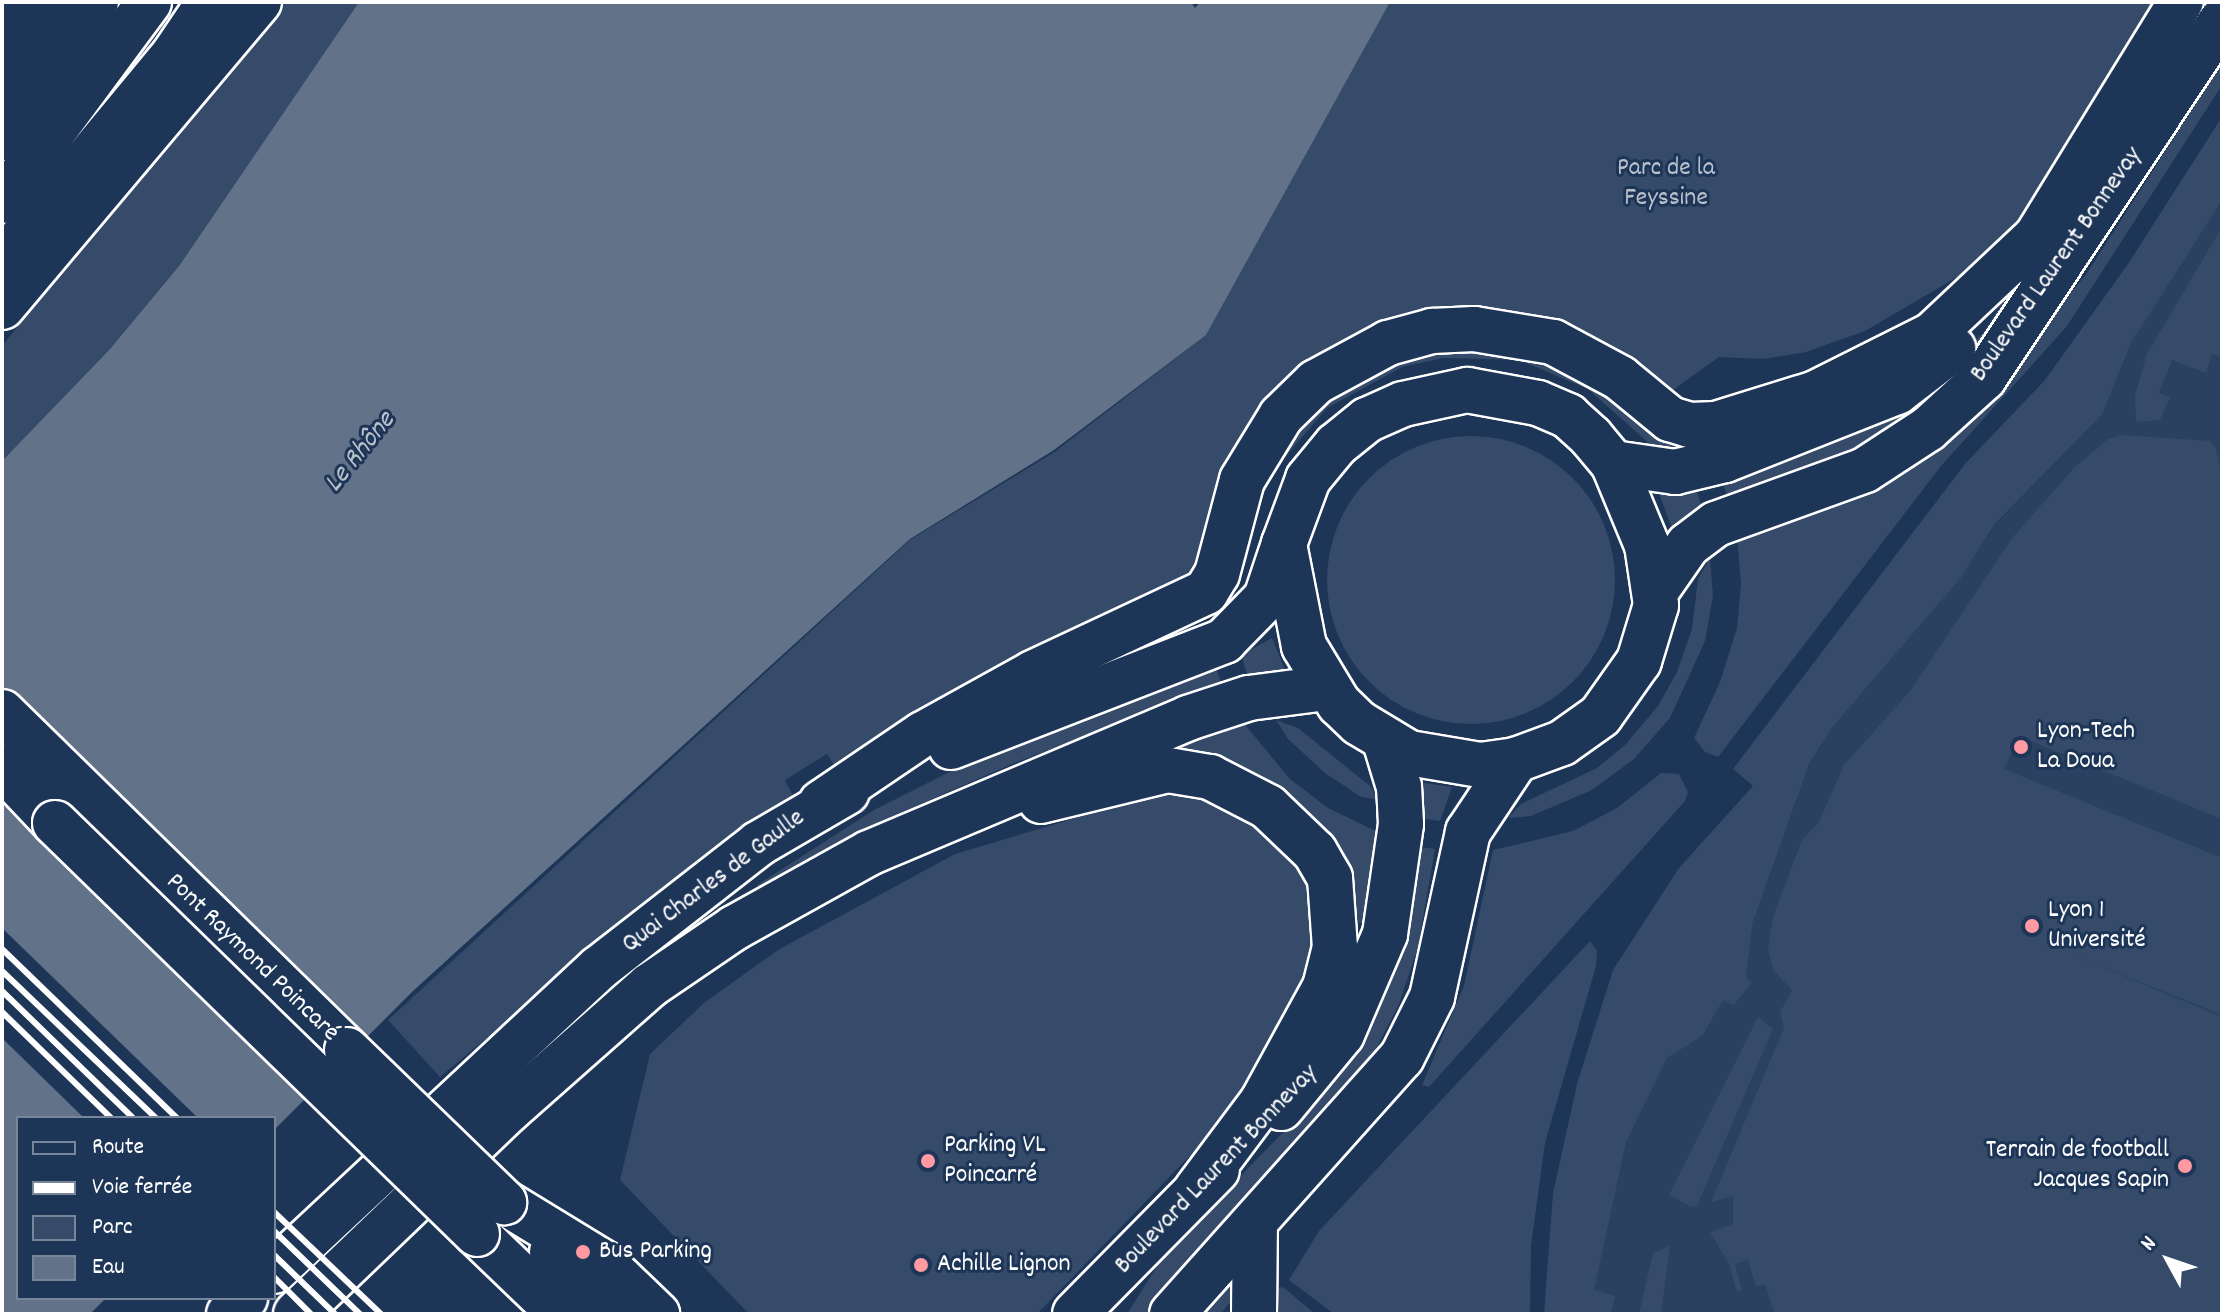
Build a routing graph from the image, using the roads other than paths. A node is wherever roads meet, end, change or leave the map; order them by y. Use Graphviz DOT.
graph roads {
  1 [pos="17,2"];
  2 [pos="57,2"];
  3 [pos="76,2"];
  4 [pos="96,2"];
  5 [pos="121,2"];
  6 [pos="149,2"];
  7 [pos="185,2"];
  8 [pos="209,2"];
  9 [pos="259,2"];
  10 [pos="2181,2"];
  11 [pos="2222,20"];
  12 [pos="2,26"];
  13 [pos="2,79"];
  14 [pos="2,110"];
  15 [pos="107,131"];
  16 [pos="2,138"];
  17 [pos="2,171"];
  18 [pos="2,201"];
  19 [pos="2038,235"];
  20 [pos="2,262"];
  21 [pos="2,307"];
  22 [pos="1613,463"];
  23 [pos="1284,544"];
  24 [pos="1656,591"];
  25 [pos="1326,688"];
  26 [pos="2,712"];
  27 [pos="1385,741"];
  28 [pos="1516,760"];
  29 [pos="2,767"];
  30 [pos="821,803"];
  31 [pos="975,807"];
  32 [pos="1197,1189"];
  33 [pos="490,1218"];
  34 [pos="1255,1222"];
  35 [pos="276,1269"];
  36 [pos="296,1314"];
  37 [pos="540,1314"];
  38 [pos="560,1314"];
  39 [pos="611,1314"];
  40 [pos="657,1314"];
  41 [pos="1075,1314"];
  42 [pos="1172,1314"];
  43 [pos="1254,1314"];
  1 -- 12 [label="main road"];
  2 -- 13 [label="main road"];
  3 -- 14 [label="main road"];
  4 -- 16 [label="main road"];
  5 -- 17 [label="main road"];
  6 -- 18 [label="main road"];
  7 -- 15 [label="main road"];
  8 -- 15 [label="main road"];
  9 -- 21 [label="main road"];
  10 -- 19 [label="main road, Boulevard Laurent Bonnevay"];
  11 -- 24 [label="main road, Boulevard Laurent Bonnevay"];
  15 -- 20 [label="main road"];
  19 -- 22 [label="main road, Boulevard Laurent Bonnevay"];
  19 -- 30 [label="main road"];
  22 -- 23 [label="main road, Quai Charles de Gaulle"];
  22 -- 24 [label="main road"];
  23 -- 25 [label="main road"];
  23 -- 30 [label="main road, Quai Charles de Gaulle"];
  24 -- 28 [label="main road"];
  25 -- 27 [label="main road"];
  25 -- 31 [label="main road, Quai Charles de Gaulle"];
  26 -- 33 [label="main road, Pont Raymond Poincaré, bridge"];
  27 -- 28 [label="main road"];
  27 -- 32 [label="main road, Boulevard Laurent Bonnevay"];
  28 -- 34 [label="main road"];
  29 -- 33 [label="main road, Pont Raymond Poincaré, bridge"];
  30 -- 35 [label="main road, Quai Charles de Gaulle"];
  31 -- 32 [label="main road"];
  31 -- 36 [label="main road, Quai Charles de Gaulle"];
  32 -- 41 [label="main road, Boulevard Laurent Bonnevay"];
  33 -- 37 [label="main road"];
  33 -- 38 [label="main road"];
  33 -- 39 [label="main road"];
  33 -- 40 [label="main road"];
  34 -- 42 [label="main road"];
  34 -- 43 [label="main road"];
}
